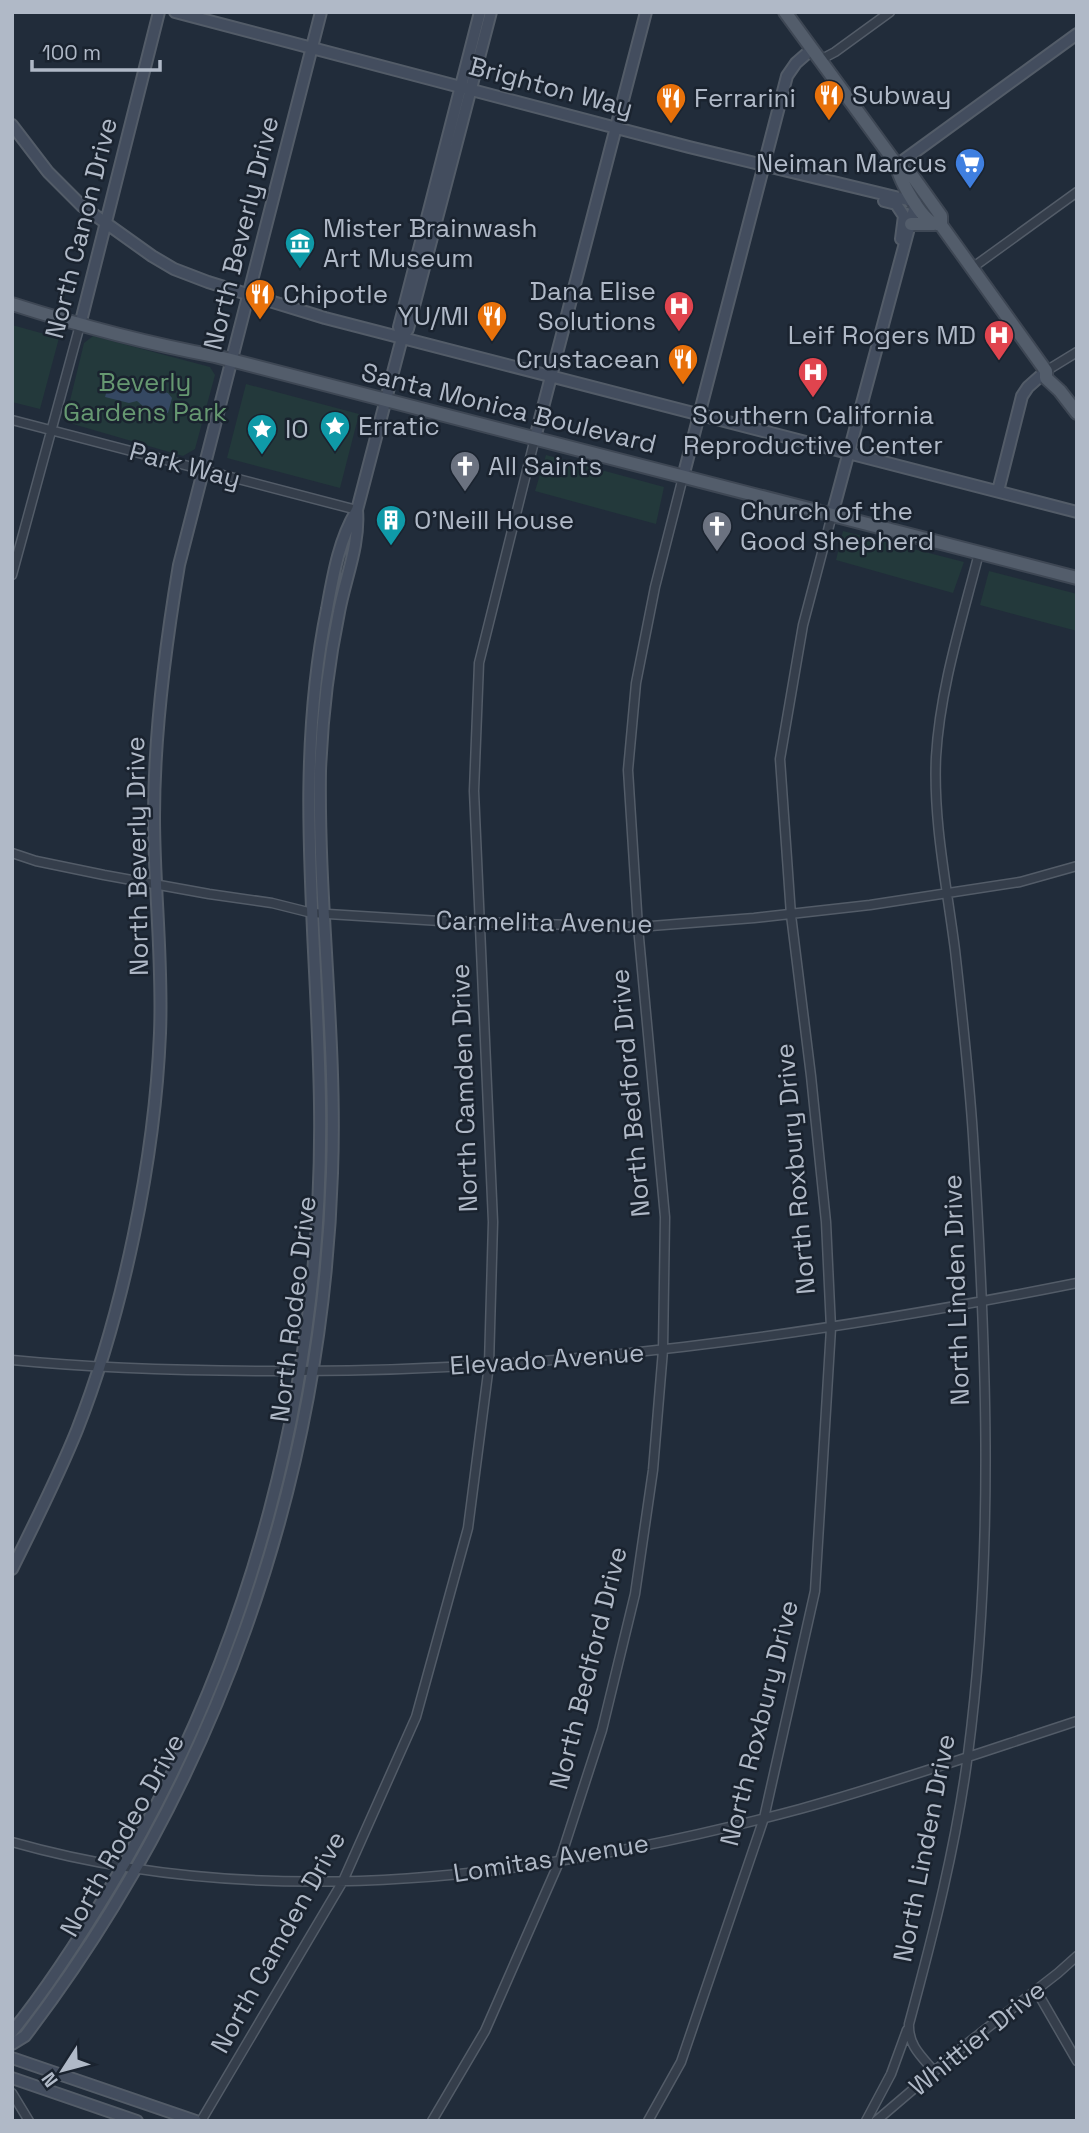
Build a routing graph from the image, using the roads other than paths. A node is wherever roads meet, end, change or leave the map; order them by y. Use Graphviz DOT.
graph roads {
  1 [pos="159,12"];
  2 [pos="175,12"];
  3 [pos="321,12"];
  4 [pos="480,12"];
  5 [pos="491,12"];
  6 [pos="646,12"];
  7 [pos="785,12"];
  8 [pos="890,12"];
  9 [pos="1077,34"];
  10 [pos="312,48"];
  11 [pos="816,55"];
  12 [pos="467,88"];
  13 [pos="12,125"];
  14 [pos="615,128"];
  15 [pos="897,165"];
  16 [pos="765,166"];
  17 [pos="840,185"];
  18 [pos="1077,192"];
  19 [pos="916,202"];
  20 [pos="104,224"];
  21 [pos="911,224"];
  22 [pos="942,225"];
  23 [pos="902,254"];
  24 [pos="972,268"];
  25 [pos="249,295"];
  26 [pos="12,304"];
  27 [pos="80,325"];
  28 [pos="402,338"];
  29 [pos="1077,352"];
  30 [pos="231,360"];
  31 [pos="1046,371"];
  32 [pos="551,376"];
  33 [pos="386,400"];
  34 [pos="1077,413"];
  35 [pos="700,414"];
  36 [pos="12,420"];
  37 [pos="52,431"];
  38 [pos="535,438"];
  39 [pos="849,453"];
  40 [pos="203,470"];
  41 [pos="683,477"];
  42 [pos="998,491"];
  43 [pos="357,510"];
  44 [pos="1077,512"];
  45 [pos="832,515"];
  46 [pos="979,553"];
  47 [pos="12,575"];
  48 [pos="1077,578"];
  49 [pos="12,853"];
  50 [pos="1077,866"];
  51 [pos="155,884"];
  52 [pos="947,892"];
  53 [pos="318,914"];
  54 [pos="791,915"];
  55 [pos="480,922"];
  56 [pos="638,927"];
  57 [pos="1077,1283"];
  58 [pos="981,1302"];
  59 [pos="831,1328"];
  60 [pos="663,1350"];
  61 [pos="12,1360"];
  62 [pos="489,1365"];
  63 [pos="99,1366"];
  64 [pos="300,1371"];
  65 [pos="313,1371"];
  66 [pos="12,1569"];
  67 [pos="1077,1721"];
  68 [pos="967,1757"];
  69 [pos="764,1818"];
  70 [pos="12,1842"];
  71 [pos="560,1860"];
  72 [pos="123,1867"];
  73 [pos="136,1868"];
  74 [pos="344,1881"];
  75 [pos="1077,1956"];
  76 [pos="1036,1990"];
  77 [pos="909,2024"];
  78 [pos="12,2032"];
  79 [pos="12,2045"];
  80 [pos="12,2058"];
  81 [pos="1077,2061"];
  82 [pos="934,2071"];
  83 [pos="12,2078"];
  84 [pos="12,2094"];
  85 [pos="132,2119"];
  86 [pos="29,2121"];
  87 [pos="145,2121"];
  88 [pos="199,2121"];
  89 [pos="432,2121"];
  90 [pos="648,2121"];
  91 [pos="866,2121"];
  92 [pos="876,2121"];
  1 -- 20 [label="street, North Canon Drive"];
  2 -- 10 [label="street, Brighton Way"];
  3 -- 10 [label="street, North Beverly Drive"];
  4 -- 12 [label="street, North Rodeo Drive"];
  5 -- 12 [label="street, North Rodeo Drive"];
  6 -- 14 [label="street, North Camden Drive"];
  7 -- 11 [label="main road"];
  8 -- 11 [label="street"];
  9 -- 15 [label="street"];
  10 -- 12 [label="street, Brighton Way"];
  10 -- 25 [label="street, North Beverly Drive"];
  11 -- 15 [label="main road"];
  11 -- 16 [label="street, North Bedford Drive"];
  12 -- 14 [label="street, Brighton Way"];
  12 -- 28 [label="street, North Rodeo Drive"];
  13 -- 20 [label="street"];
  14 -- 16 [label="street, Brighton Way"];
  14 -- 32 [label="street, North Camden Drive"];
  15 -- 19 [label="main road"];
  15 -- 22 [label="main road"];
  16 -- 17 [label="street, Brighton Way"];
  16 -- 35 [label="street, North Bedford Drive"];
  17 -- 19 [label="street, Brighton Way"];
  17 -- 23 [label="street"];
  18 -- 24 [label="street"];
  19 -- 21 [label="street, North Roxbury Drive"];
  19 -- 22 [label="main road"];
  20 -- 25 [label="street"];
  20 -- 27 [label="street, North Canon Drive"];
  21 -- 22 [label="main road"];
  21 -- 23 [label="street, North Roxbury Drive"];
  22 -- 24 [label="main road"];
  23 -- 39 [label="street, North Roxbury Drive"];
  24 -- 31 [label="main road"];
  25 -- 28 [label="street"];
  25 -- 30 [label="street, North Beverly Drive"];
  26 -- 27 [label="main road, Santa Monica Boulevard"];
  27 -- 30 [label="main road, Santa Monica Boulevard"];
  27 -- 37 [label="street, North Canon Drive"];
  28 -- 32 [label="street"];
  28 -- 33 [label="street, North Rodeo Drive"];
  29 -- 31 [label="street"];
  30 -- 33 [label="main road, Santa Monica Boulevard"];
  30 -- 40 [label="street, North Beverly Drive"];
  31 -- 34 [label="main road"];
  31 -- 42 [label="street"];
  32 -- 35 [label="street"];
  32 -- 38 [label="street, North Camden Drive"];
  33 -- 38 [label="main road, Santa Monica Boulevard"];
  33 -- 43 [label="street, North Rodeo Drive"];
  35 -- 39 [label="street"];
  35 -- 41 [label="street, North Bedford Drive"];
  36 -- 37 [label="street, Park Way"];
  37 -- 40 [label="street, Park Way"];
  37 -- 47 [label="street, North Canon Drive"];
  38 -- 41 [label="main road, Santa Monica Boulevard"];
  38 -- 55 [label="street, North Camden Drive"];
  39 -- 42 [label="street"];
  39 -- 45 [label="street, North Roxbury Drive"];
  40 -- 43 [label="street, Park Way"];
  40 -- 51 [label="street, North Beverly Drive"];
  41 -- 45 [label="main road, Santa Monica Boulevard"];
  41 -- 56 [label="street, North Bedford Drive"];
  42 -- 44 [label="street"];
  43 -- 53 [label="street, North Rodeo Drive"];
  45 -- 46 [label="main road, Santa Monica Boulevard"];
  45 -- 54 [label="street, North Roxbury Drive"];
  46 -- 48 [label="main road, Santa Monica Boulevard"];
  46 -- 52 [label="street, North Linden Drive"];
  49 -- 51 [label="street, Carmelita Avenue"];
  50 -- 52 [label="street, Carmelita Avenue"];
  51 -- 53 [label="street, Carmelita Avenue"];
  51 -- 63 [label="street, North Beverly Drive"];
  52 -- 54 [label="street, Carmelita Avenue"];
  52 -- 58 [label="street, North Linden Drive"];
  53 -- 55 [label="street, Carmelita Avenue"];
  53 -- 64 [label="street, North Rodeo Drive"];
  53 -- 65 [label="street, North Rodeo Drive"];
  54 -- 56 [label="street, Carmelita Avenue"];
  54 -- 59 [label="street, North Roxbury Drive"];
  55 -- 56 [label="street, Carmelita Avenue"];
  55 -- 62 [label="street, North Camden Drive"];
  56 -- 60 [label="street, North Bedford Drive"];
  57 -- 58 [label="street, Elevado Avenue"];
  58 -- 59 [label="street, Elevado Avenue"];
  58 -- 68 [label="street, North Linden Drive"];
  59 -- 60 [label="street, Elevado Avenue"];
  59 -- 69 [label="street, North Roxbury Drive"];
  60 -- 62 [label="street, Elevado Avenue"];
  60 -- 71 [label="street, North Bedford Drive"];
  61 -- 63 [label="street, Elevado Avenue"];
  62 -- 65 [label="street, Elevado Avenue"];
  62 -- 74 [label="street, North Camden Drive"];
  63 -- 64 [label="street, Elevado Avenue"];
  63 -- 66 [label="street, North Beverly Drive"];
  64 -- 65 [label="street, Elevado Avenue"];
  64 -- 72 [label="street, North Rodeo Drive"];
  65 -- 73 [label="street, North Rodeo Drive"];
  67 -- 68 [label="street, Lomitas Avenue"];
  68 -- 69 [label="street, Lomitas Avenue"];
  68 -- 77 [label="street, North Linden Drive"];
  69 -- 71 [label="street, Lomitas Avenue"];
  69 -- 90 [label="street, North Roxbury Drive"];
  70 -- 72 [label="street, Lomitas Avenue"];
  71 -- 74 [label="street, Lomitas Avenue"];
  71 -- 89 [label="street, North Bedford Drive"];
  72 -- 73 [label="street, Lomitas Avenue"];
  72 -- 78 [label="street, North Rodeo Drive"];
  73 -- 74 [label="street, Lomitas Avenue"];
  73 -- 79 [label="street, North Rodeo Drive"];
  74 -- 88 [label="street, North Camden Drive"];
  75 -- 76 [label="street, Whittier Drive"];
  76 -- 81 [label="street"];
  76 -- 82 [label="street, Whittier Drive"];
  77 -- 82 [label="street"];
  77 -- 91 [label="street, North Linden Drive"];
  80 -- 88 [label="street"];
  82 -- 92 [label="street, Whittier Drive"];
  83 -- 85 [label="street"];
  84 -- 86 [label="street"];
  85 -- 87 [label="street"];
}
